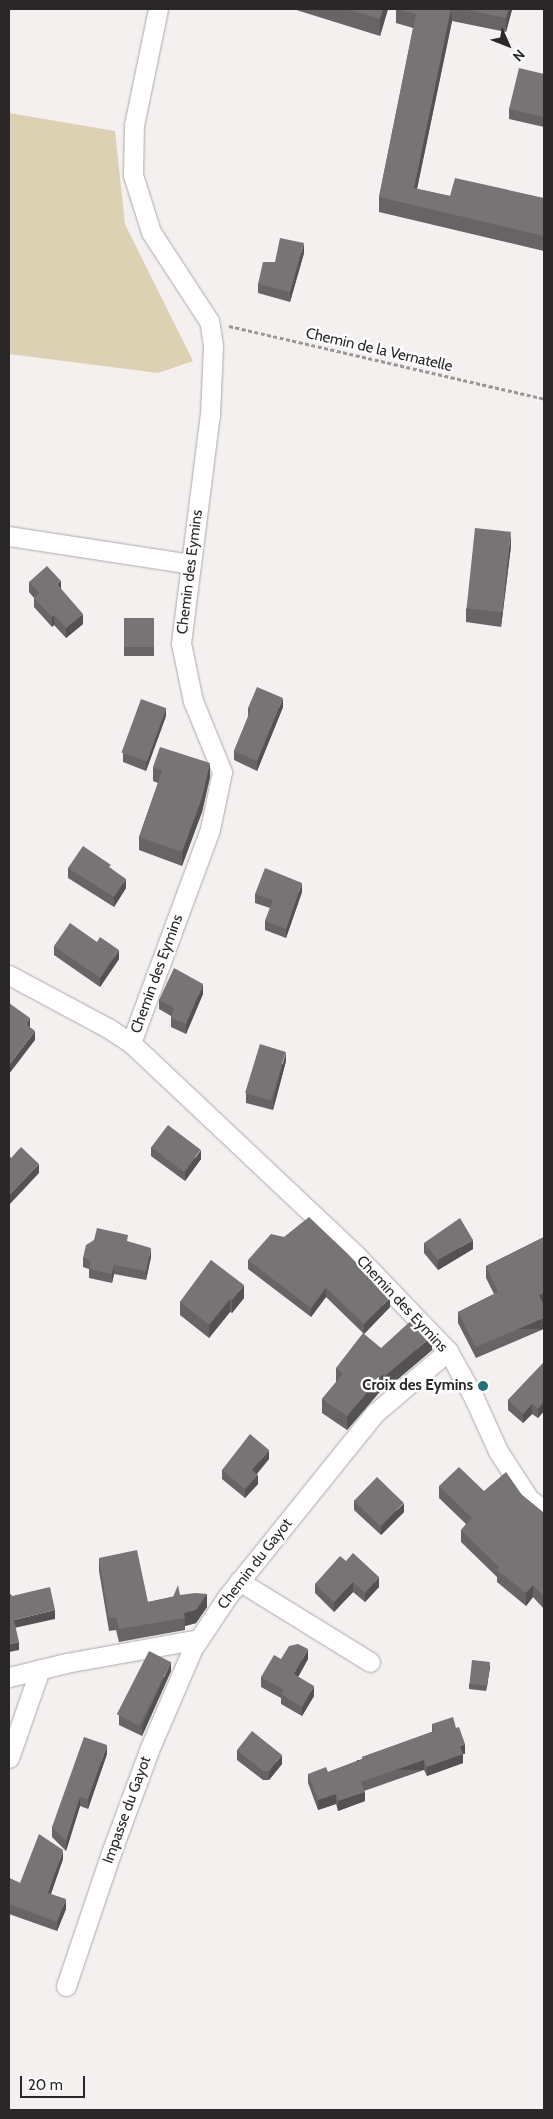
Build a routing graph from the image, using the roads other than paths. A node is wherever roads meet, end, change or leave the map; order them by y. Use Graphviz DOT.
graph roads {
  1 [pos="158,9"];
  2 [pos="9,536"];
  3 [pos="191,564"];
  4 [pos="9,975"];
  5 [pos="131,1043"];
  6 [pos="448,1352"];
  7 [pos="544,1510"];
  8 [pos="239,1581"];
  9 [pos="199,1639"];
  10 [pos="370,1662"];
  11 [pos="40,1669"];
  12 [pos="9,1677"];
  13 [pos="9,1758"];
  14 [pos="66,1986"];
  1 -- 3 [label="street, Chemin des Eymins"];
  2 -- 3 [label="street"];
  3 -- 5 [label="street, Chemin des Eymins"];
  4 -- 5 [label="street"];
  5 -- 6 [label="street, Chemin des Eymins"];
  6 -- 7 [label="street, Chemin des Eymins"];
  6 -- 8 [label="street, Chemin du Gayot"];
  8 -- 9 [label="street, Chemin du Gayot"];
  8 -- 10 [label="street"];
  9 -- 11 [label="street"];
  9 -- 14 [label="street, Impasse du Gayot"];
  11 -- 12 [label="street"];
  11 -- 13 [label="street"];
}
